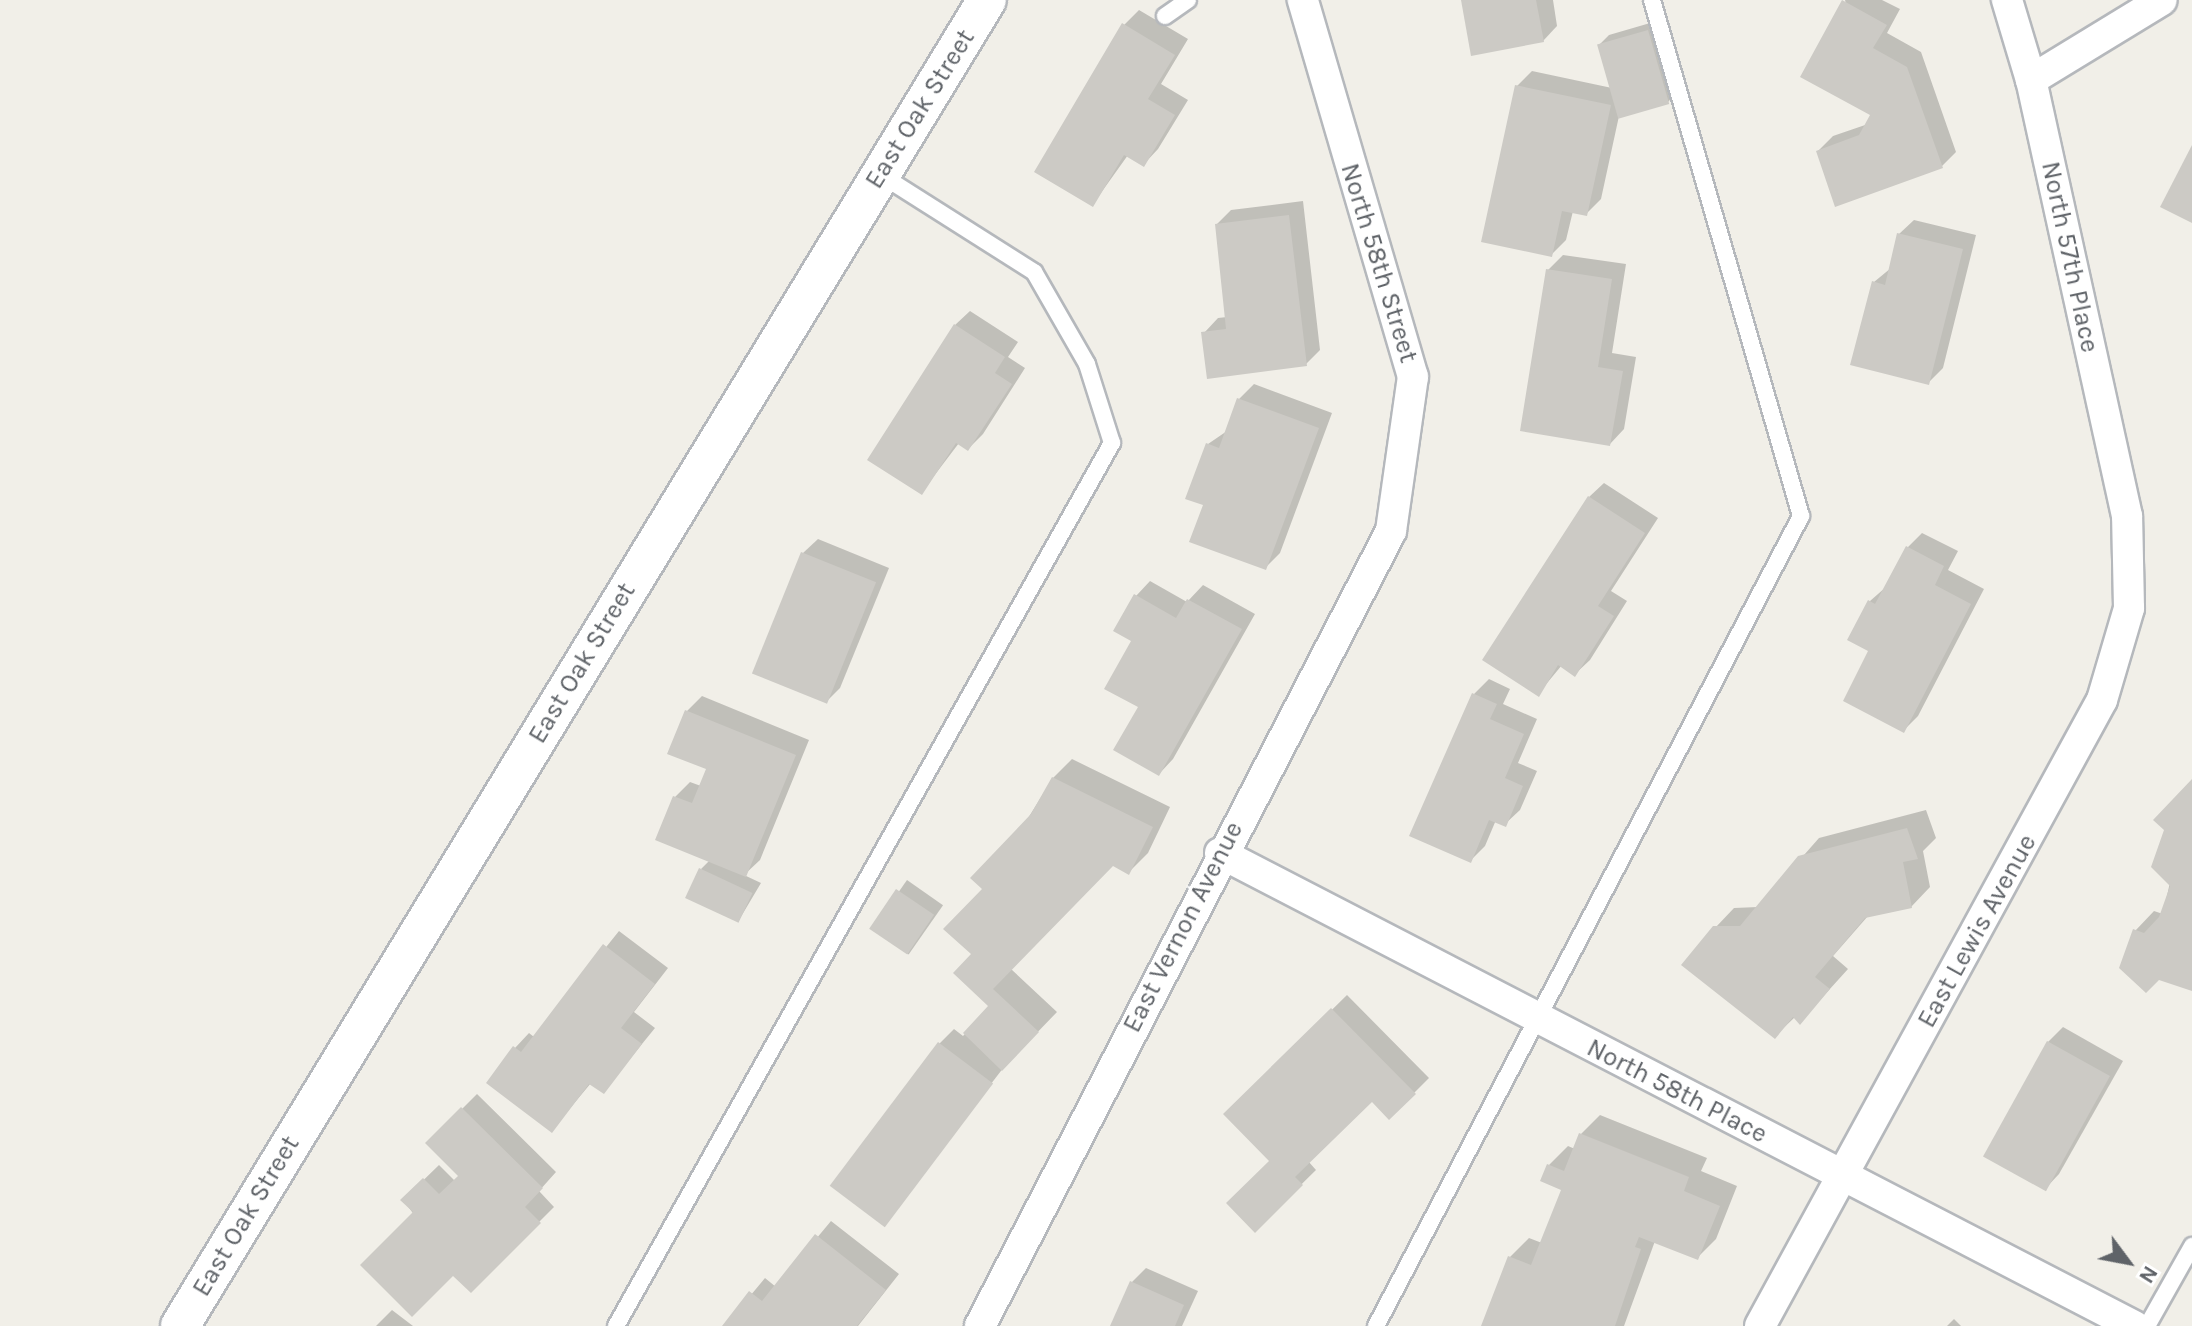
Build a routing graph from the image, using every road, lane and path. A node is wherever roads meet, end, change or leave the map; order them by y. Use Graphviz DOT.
graph roads {
  1 [pos="987,0"];
  2 [pos="1188,0"];
  3 [pos="1303,0"];
  4 [pos="1652,0"];
  5 [pos="2007,0"];
  6 [pos="2162,0"];
  7 [pos="1165,16"];
  8 [pos="2031,80"];
  9 [pos="879,174"];
  10 [pos="2127,516"];
  11 [pos="1391,531"];
  12 [pos="1220,853"];
  13 [pos="1540,1021"];
  14 [pos="1843,1176"];
  15 [pos="2192,1246"];
  16 [pos="180,1326"];
  17 [pos="616,1326"];
  18 [pos="980,1326"];
  19 [pos="1376,1326"];
  20 [pos="1760,1326"];
  21 [pos="2134,1326"];
  22 [pos="2147,1326"];
  1 -- 9 [label="street, East Oak Street"];
  2 -- 7 [label="lane"];
  3 -- 11 [label="street, North 58th Street"];
  4 -- 13 [label="lane"];
  5 -- 8 [label="street, North 57th Place"];
  6 -- 8 [label="street"];
  8 -- 10 [label="street, North 57th Place"];
  9 -- 16 [label="street, East Oak Street"];
  9 -- 17 [label="lane"];
  10 -- 14 [label="street, East Lewis Avenue"];
  11 -- 12 [label="street, East Vernon Avenue"];
  12 -- 13 [label="street, North 58th Place"];
  12 -- 18 [label="street, East Vernon Avenue"];
  13 -- 14 [label="street, North 58th Place"];
  13 -- 19 [label="lane"];
  14 -- 20 [label="street, East Lewis Avenue"];
  14 -- 21 [label="street, North 58th Place"];
  15 -- 22 [label="lane"];
}
